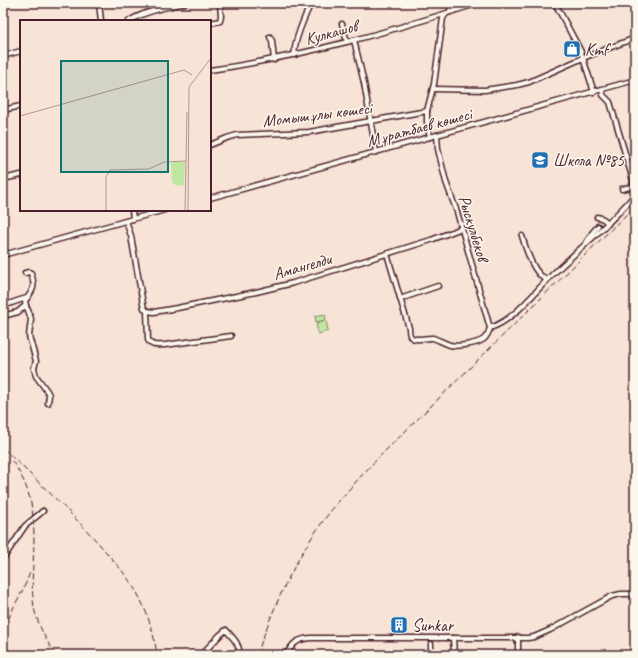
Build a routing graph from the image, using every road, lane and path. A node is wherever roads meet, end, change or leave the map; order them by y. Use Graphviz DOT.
graph roads {
  1 [pos="99,3"];
  2 [pos="186,3"];
  3 [pos="220,3"];
  4 [pos="310,3"];
  5 [pos="451,3"];
  6 [pos="479,3"];
  7 [pos="555,3"];
  8 [pos="448,13"];
  9 [pos="101,20"];
  10 [pos="131,20"];
  11 [pos="211,23"];
  12 [pos="342,24"];
  13 [pos="270,37"];
  14 [pos="635,38"];
  15 [pos="354,40"];
  16 [pos="347,42"];
  17 [pos="20,51"];
  18 [pos="294,55"];
  19 [pos="3,56"];
  20 [pos="583,58"];
  21 [pos="274,60"];
  22 [pos="211,70"];
  23 [pos="635,80"];
  24 [pos="433,89"];
  25 [pos="602,90"];
  26 [pos="594,92"];
  27 [pos="20,106"];
  28 [pos="3,110"];
  29 [pos="427,111"];
  30 [pos="371,121"];
  31 [pos="437,135"];
  32 [pos="430,137"];
  33 [pos="211,144"];
  34 [pos="376,152"];
  35 [pos="20,175"];
  36 [pos="3,179"];
  37 [pos="635,186"];
  38 [pos="622,189"];
  39 [pos="635,194"];
  40 [pos="211,198"];
  41 [pos="132,211"];
  42 [pos="161,211"];
  43 [pos="597,217"];
  44 [pos="133,219"];
  45 [pos="126,220"];
  46 [pos="608,224"];
  47 [pos="598,226"];
  48 [pos="462,228"];
  49 [pos="522,236"];
  50 [pos="585,245"];
  51 [pos="386,254"];
  52 [pos="3,255"];
  53 [pos="25,273"];
  54 [pos="547,280"];
  55 [pos="438,286"];
  56 [pos="28,298"];
  57 [pos="400,299"];
  58 [pos="26,305"];
  59 [pos="3,306"];
  60 [pos="147,311"];
  61 [pos="3,316"];
  62 [pos="490,328"];
  63 [pos="230,336"];
  64 [pos="48,403"];
  65 [pos="43,511"];
  66 [pos="3,559"];
  67 [pos="635,594"];
  68 [pos="518,637"];
  69 [pos="453,638"];
  70 [pos="431,644"];
  71 [pos="201,655"];
  72 [pos="240,655"];
  73 [pos="286,655"];
  74 [pos="431,655"];
  75 [pos="454,655"];
  76 [pos="518,655"];
  1 -- 9 [label="street"];
  2 -- 10 [label="street"];
  3 -- 11 [label="street"];
  4 -- 18 [label="street"];
  5 -- 8 [label="street"];
  6 -- 8 [label="street, Кулкашов"];
  7 -- 20 [label="street"];
  8 -- 15 [label="street, Кулкашов"];
  8 -- 24 [label="street"];
  12 -- 16 [label="street"];
  13 -- 21 [label="street"];
  14 -- 20 [label="street"];
  15 -- 16 [label="street, Кулкашов"];
  15 -- 30 [label="street"];
  16 -- 18 [label="street, Кулкашов"];
  17 -- 19 [label="street"];
  18 -- 21 [label="street, Кулкашов"];
  20 -- 24 [label="street"];
  20 -- 26 [label="street"];
  21 -- 22 [label="street, Кулкашов"];
  23 -- 25 [label="street, Мұратбаев көшесі"];
  24 -- 29 [label="street"];
  25 -- 26 [label="street, Мұратбаев көшесі"];
  25 -- 37 [label="street"];
  26 -- 31 [label="street, Мұратбаев көшесі"];
  27 -- 28 [label="street"];
  29 -- 30 [label="street, Момышұлы көшесі"];
  29 -- 32 [label="street"];
  30 -- 33 [label="street, Момышұлы көшесі"];
  30 -- 34 [label="street"];
  31 -- 32 [label="street, Мұратбаев көшесі"];
  31 -- 48 [label="street, Рыскулбеков"];
  32 -- 34 [label="street, Мұратбаев көшесі"];
  34 -- 40 [label="street, Мұратбаев көшесі"];
  35 -- 36 [label="street"];
  37 -- 38 [label="street"];
  39 -- 46 [label="street"];
  41 -- 44 [label="street"];
  42 -- 44 [label="street"];
  43 -- 46 [label="street"];
  44 -- 45 [label="street"];
  45 -- 52 [label="street"];
  45 -- 60 [label="street"];
  46 -- 50 [label="street"];
  47 -- 50 [label="street"];
  48 -- 51 [label="street, Амангелди"];
  48 -- 62 [label="street, Рыскулбеков"];
  49 -- 54 [label="street"];
  50 -- 54 [label="street"];
  51 -- 57 [label="street"];
  51 -- 60 [label="street, Амангелди"];
  53 -- 56 [label="street"];
  54 -- 62 [label="street"];
  55 -- 57 [label="street"];
  56 -- 58 [label="street"];
  56 -- 59 [label="street"];
  57 -- 62 [label="street"];
  58 -- 61 [label="street"];
  58 -- 64 [label="street"];
  60 -- 63 [label="street"];
  65 -- 66 [label="street"];
  67 -- 68 [label="street"];
  68 -- 69 [label="street"];
  68 -- 76 [label="street"];
  69 -- 73 [label="street"];
  69 -- 75 [label="street"];
  70 -- 74 [label="street"];
  71 -- 72 [label="street"];
}
